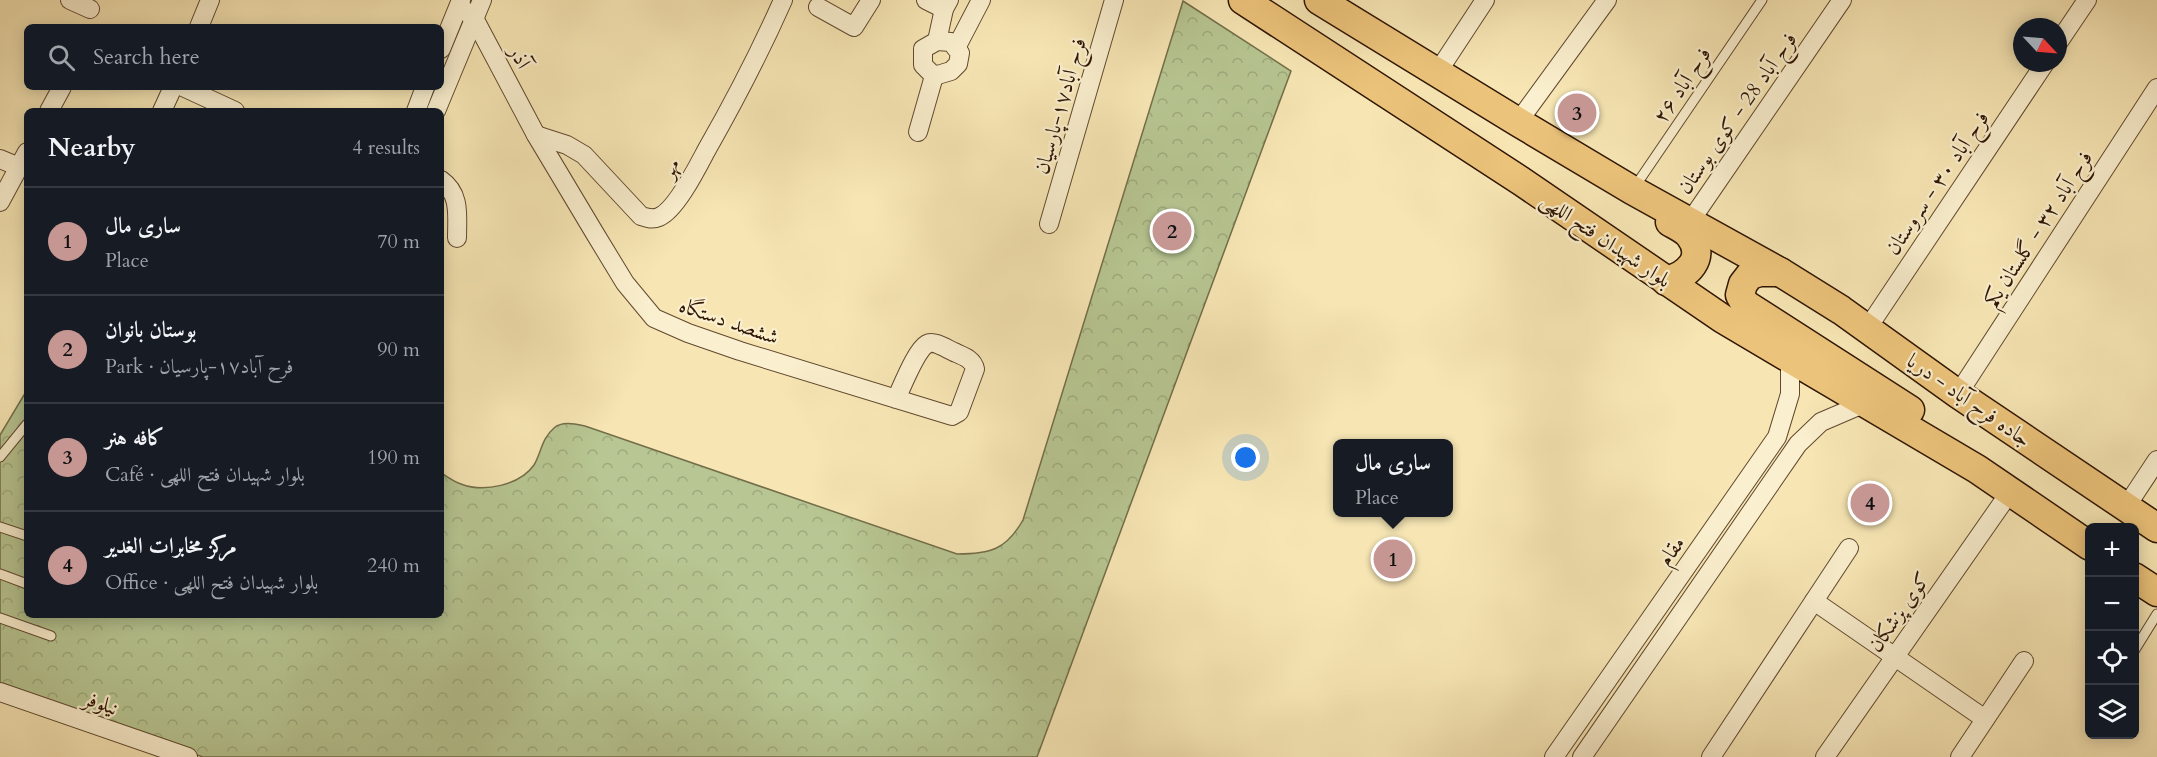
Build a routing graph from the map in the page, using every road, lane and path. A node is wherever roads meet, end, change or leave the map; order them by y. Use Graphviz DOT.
graph roads {
  1 [pos="70,0"];
  2 [pos="210,0"];
  3 [pos="482,0"];
  4 [pos="783,0"];
  5 [pos="871,0"];
  6 [pos="926,0"];
  7 [pos="981,0"];
  8 [pos="1114,0"];
  9 [pos="1243,0"];
  10 [pos="1319,0"];
  11 [pos="1485,0"];
  12 [pos="1607,0"];
  13 [pos="1762,0"];
  14 [pos="1842,0"];
  15 [pos="2087,0"];
  16 [pos="460,3"];
  17 [pos="946,5"];
  18 [pos="818,7"];
  19 [pos="90,9"];
  20 [pos="474,18"];
  21 [pos="200,24"];
  22 [pos="2067,30"];
  23 [pos="937,41"];
  24 [pos="444,42"];
  25 [pos="956,48"];
  26 [pos="2039,72"];
  27 [pos="1437,74"];
  28 [pos="934,76"];
  29 [pos="2157,88"];
  30 [pos="60,90"];
  31 [pos="172,90"];
  32 [pos="190,90"];
  33 [pos="424,90"];
  34 [pos="51,108"];
  35 [pos="163,108"];
  36 [pos="228,108"];
  37 [pos="417,108"];
  38 [pos="437,108"];
  39 [pos="1518,122"];
  40 [pos="918,132"];
  41 [pos="536,135"];
  42 [pos="1576,156"];
  43 [pos="0,159"];
  44 [pos="23,159"];
  45 [pos="444,182"];
  46 [pos="1632,190"];
  47 [pos="0,202"];
  48 [pos="1689,222"];
  49 [pos="1048,224"];
  50 [pos="457,238"];
  51 [pos="1780,272"];
  52 [pos="1666,280"];
  53 [pos="1867,328"];
  54 [pos="1790,358"];
  55 [pos="1958,394"];
  56 [pos="896,399"];
  57 [pos="1863,404"];
  58 [pos="24,429"];
  59 [pos="0,457"];
  60 [pos="2157,460"];
  61 [pos="1977,469"];
  62 [pos="2010,492"];
  63 [pos="2126,507"];
  64 [pos="0,527"];
  65 [pos="2157,528"];
  66 [pos="24,535"];
  67 [pos="2085,543"];
  68 [pos="1849,548"];
  69 [pos="0,574"];
  70 [pos="2135,577"];
  71 [pos="24,583"];
  72 [pos="2157,592"];
  73 [pos="1814,601"];
  74 [pos="2157,614"];
  75 [pos="0,618"];
  76 [pos="51,636"];
  77 [pos="2139,643"];
  78 [pos="1896,657"];
  79 [pos="2024,661"];
  80 [pos="0,692"];
  81 [pos="1985,719"];
  82 [pos="188,757"];
  83 [pos="1554,757"];
  84 [pos="1582,757"];
  85 [pos="1711,757"];
  86 [pos="1825,757"];
  87 [pos="1960,757"];
  1 -- 19 [label="street"];
  2 -- 21 [label="street"];
  3 -- 20 [label="street"];
  4 -- 41 [label="street, مهر"];
  5 -- 18 [label="street"];
  6 -- 17 [label="street"];
  7 -- 25 [label="street"];
  8 -- 49 [label="street, فرح آباد۱۷-پارسیان"];
  9 -- 52 [label="main road, بلوار شهیدان فتح اللهی"];
  10 -- 27 [label="main road"];
  11 -- 27 [label="street"];
  12 -- 39 [label="street"];
  13 -- 46 [label="lane, فرح آباد ۲۶"];
  14 -- 48 [label="street, فرح آباد 28 - کوی بوستان"];
  15 -- 22 [label="street"];
  16 -- 20 [label="street, آذر"];
  16 -- 24 [label="street"];
  17 -- 23 [label="street"];
  20 -- 38 [label="street"];
  20 -- 41 [label="street, آذر"];
  23 -- 25 [label="street"];
  23 -- 28 [label="street"];
  25 -- 28 [label="street"];
  26 -- 53 [label="street, فرح آباد ۳۰ - سروستان"];
  27 -- 39 [label="main road"];
  28 -- 40 [label="street"];
  29 -- 55 [label="street, فرح آباد ۳۲ - گلستان یکم"];
  30 -- 34 [label="street"];
  31 -- 35 [label="street"];
  32 -- 36 [label="street"];
  33 -- 37 [label="street"];
  39 -- 42 [label="main road"];
  41 -- 56 [label="street, ششصد دستگاه"];
  42 -- 46 [label="main road"];
  42 -- 52 [label="main road"];
  43 -- 44 [label="street"];
  44 -- 47 [label="street"];
  45 -- 50 [label="street"];
  46 -- 48 [label="main road"];
  48 -- 51 [label="main road"];
  51 -- 53 [label="main road, جاده فرح آباد - دریا"];
  51 -- 61 [label="main road"];
  52 -- 54 [label="main road, بلوار شهیدان فتح اللهی"];
  53 -- 55 [label="main road, جاده فرح آباد - دریا"];
  54 -- 57 [label="main road, بلوار شهیدان فتح اللهی"];
  54 -- 83 [label="street, مقام"];
  55 -- 63 [label="main road, جاده فرح آباد - دریا"];
  56 -- 56 [label="street, ششصد دستگاه"];
  57 -- 61 [label="main road, بلوار شهیدان فتح اللهی"];
  57 -- 84 [label="street, مقام"];
  58 -- 59 [label="lane"];
  60 -- 63 [label="street"];
  61 -- 62 [label="main road"];
  62 -- 67 [label="main road"];
  62 -- 78 [label="street, کوی پزشکان"];
  63 -- 65 [label="main road, جاده فرح آباد - دریا"];
  64 -- 66 [label="lane"];
  68 -- 73 [label="street"];
  69 -- 71 [label="lane"];
  70 -- 72 [label="main road"];
  73 -- 78 [label="street"];
  73 -- 85 [label="street"];
  74 -- 77 [label="lane"];
  75 -- 76 [label="lane"];
  78 -- 81 [label="street"];
  78 -- 86 [label="street, کوی پزشکان"];
  79 -- 81 [label="street"];
  80 -- 82 [label="street, نیلوفر"];
  81 -- 87 [label="street"];
}
